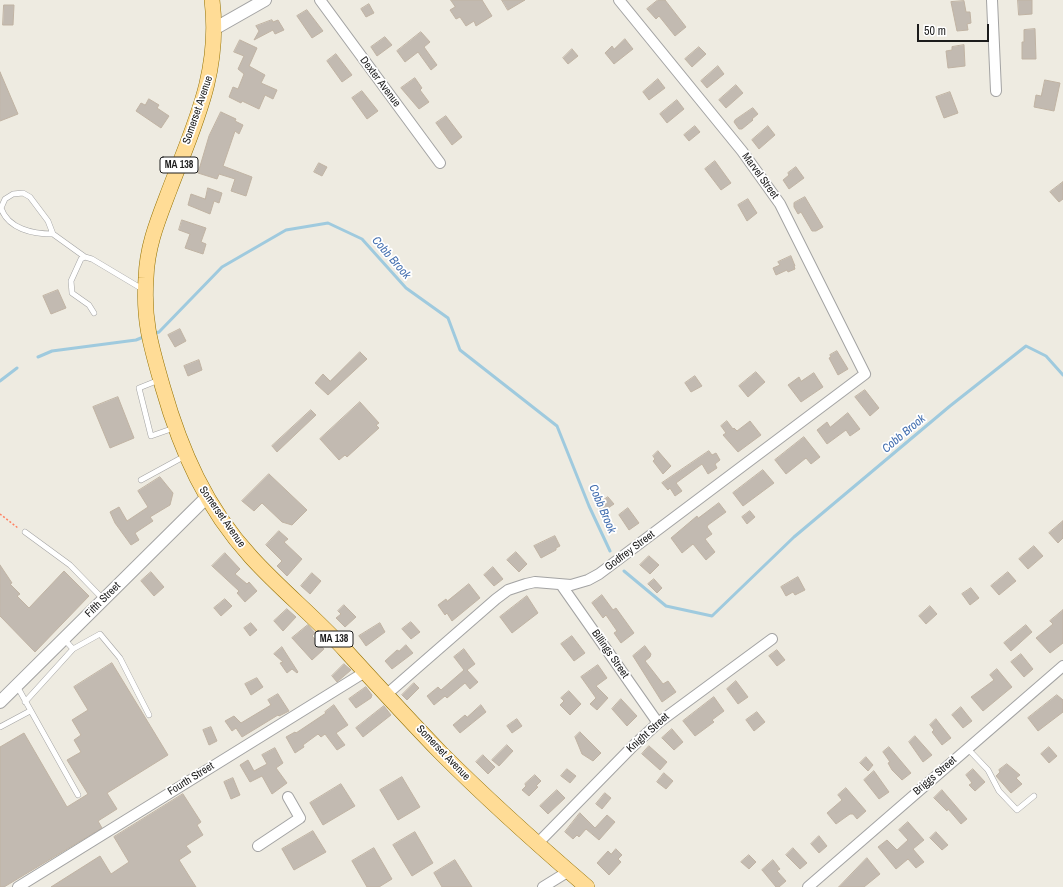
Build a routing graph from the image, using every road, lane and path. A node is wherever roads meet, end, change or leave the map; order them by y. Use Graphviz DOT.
graph roads {
  1 [pos="212,0"];
  2 [pos="265,0"];
  3 [pos="320,0"];
  4 [pos="619,0"];
  5 [pos="992,0"];
  6 [pos="214,29"];
  7 [pos="996,91"];
  8 [pos="440,163"];
  9 [pos="53,234"];
  10 [pos="86,257"];
  11 [pos="145,290"];
  12 [pos="94,313"];
  13 [pos="865,374"];
  14 [pos="161,380"];
  15 [pos="175,428"];
  16 [pos="186,456"];
  17 [pos="141,480"];
  18 [pos="206,498"];
  19 [pos="0,514"];
  20 [pos="25,532"];
  21 [pos="562,586"];
  22 [pos="104,600"];
  23 [pos="64,639"];
  24 [pos="772,639"];
  25 [pos="73,649"];
  26 [pos="1063,666"];
  27 [pos="365,672"];
  28 [pos="17,686"];
  29 [pos="387,694"];
  30 [pos="0,702"];
  31 [pos="25,702"];
  32 [pos="30,711"];
  33 [pos="149,715"];
  34 [pos="658,723"];
  35 [pos="0,727"];
  36 [pos="968,748"];
  37 [pos="78,795"];
  38 [pos="1034,796"];
  39 [pos="288,797"];
  40 [pos="537,844"];
  41 [pos="258,846"];
  42 [pos="569,871"];
  43 [pos="18,887"];
  44 [pos="544,887"];
  45 [pos="587,887"];
  46 [pos="808,887"];
  1 -- 6 [label="main road, Somerset Avenue / MA 138"];
  2 -- 6 [label="street"];
  3 -- 8 [label="street, Dexter Avenue"];
  4 -- 13 [label="street, Marvel Street"];
  5 -- 7 [label="street"];
  6 -- 11 [label="main road, Somerset Avenue / MA 138"];
  9 -- 9 [label="lane"];
  9 -- 10 [label="lane"];
  10 -- 11 [label="lane"];
  10 -- 12 [label="lane"];
  11 -- 14 [label="main road, Somerset Avenue / MA 138"];
  13 -- 21 [label="street, Godfrey Street"];
  14 -- 15 [label="main road, Somerset Avenue / MA 138"];
  14 -- 15 [label="lane"];
  15 -- 16 [label="main road, Somerset Avenue / MA 138"];
  16 -- 17 [label="lane"];
  16 -- 18 [label="main road, Somerset Avenue / MA 138"];
  18 -- 22 [label="street, Fifth Street"];
  18 -- 27 [label="main road, Somerset Avenue / MA 138"];
  19 -- 20 [label="path"];
  20 -- 22 [label="lane"];
  21 -- 29 [label="street, Godfrey Street"];
  21 -- 34 [label="street, Billings Street"];
  22 -- 23 [label="street, Fifth Street"];
  23 -- 25 [label="lane"];
  23 -- 28 [label="street, Fifth Street"];
  24 -- 34 [label="street, Knight Street"];
  25 -- 31 [label="lane"];
  25 -- 33 [label="lane"];
  26 -- 36 [label="street, Briggs Street"];
  27 -- 29 [label="main road, Somerset Avenue / MA 138"];
  27 -- 43 [label="street, Fourth Street"];
  28 -- 30 [label="street, Fifth Street"];
  28 -- 31 [label="lane"];
  29 -- 40 [label="main road, Somerset Avenue / MA 138"];
  31 -- 32 [label="lane"];
  32 -- 35 [label="lane"];
  32 -- 37 [label="lane"];
  34 -- 40 [label="street, Knight Street"];
  36 -- 38 [label="lane"];
  36 -- 46 [label="street, Briggs Street"];
  39 -- 41 [label="street"];
  40 -- 42 [label="main road, Somerset Avenue / MA 138"];
  42 -- 44 [label="street"];
  42 -- 45 [label="main road, Somerset Avenue / MA 138"];
}
